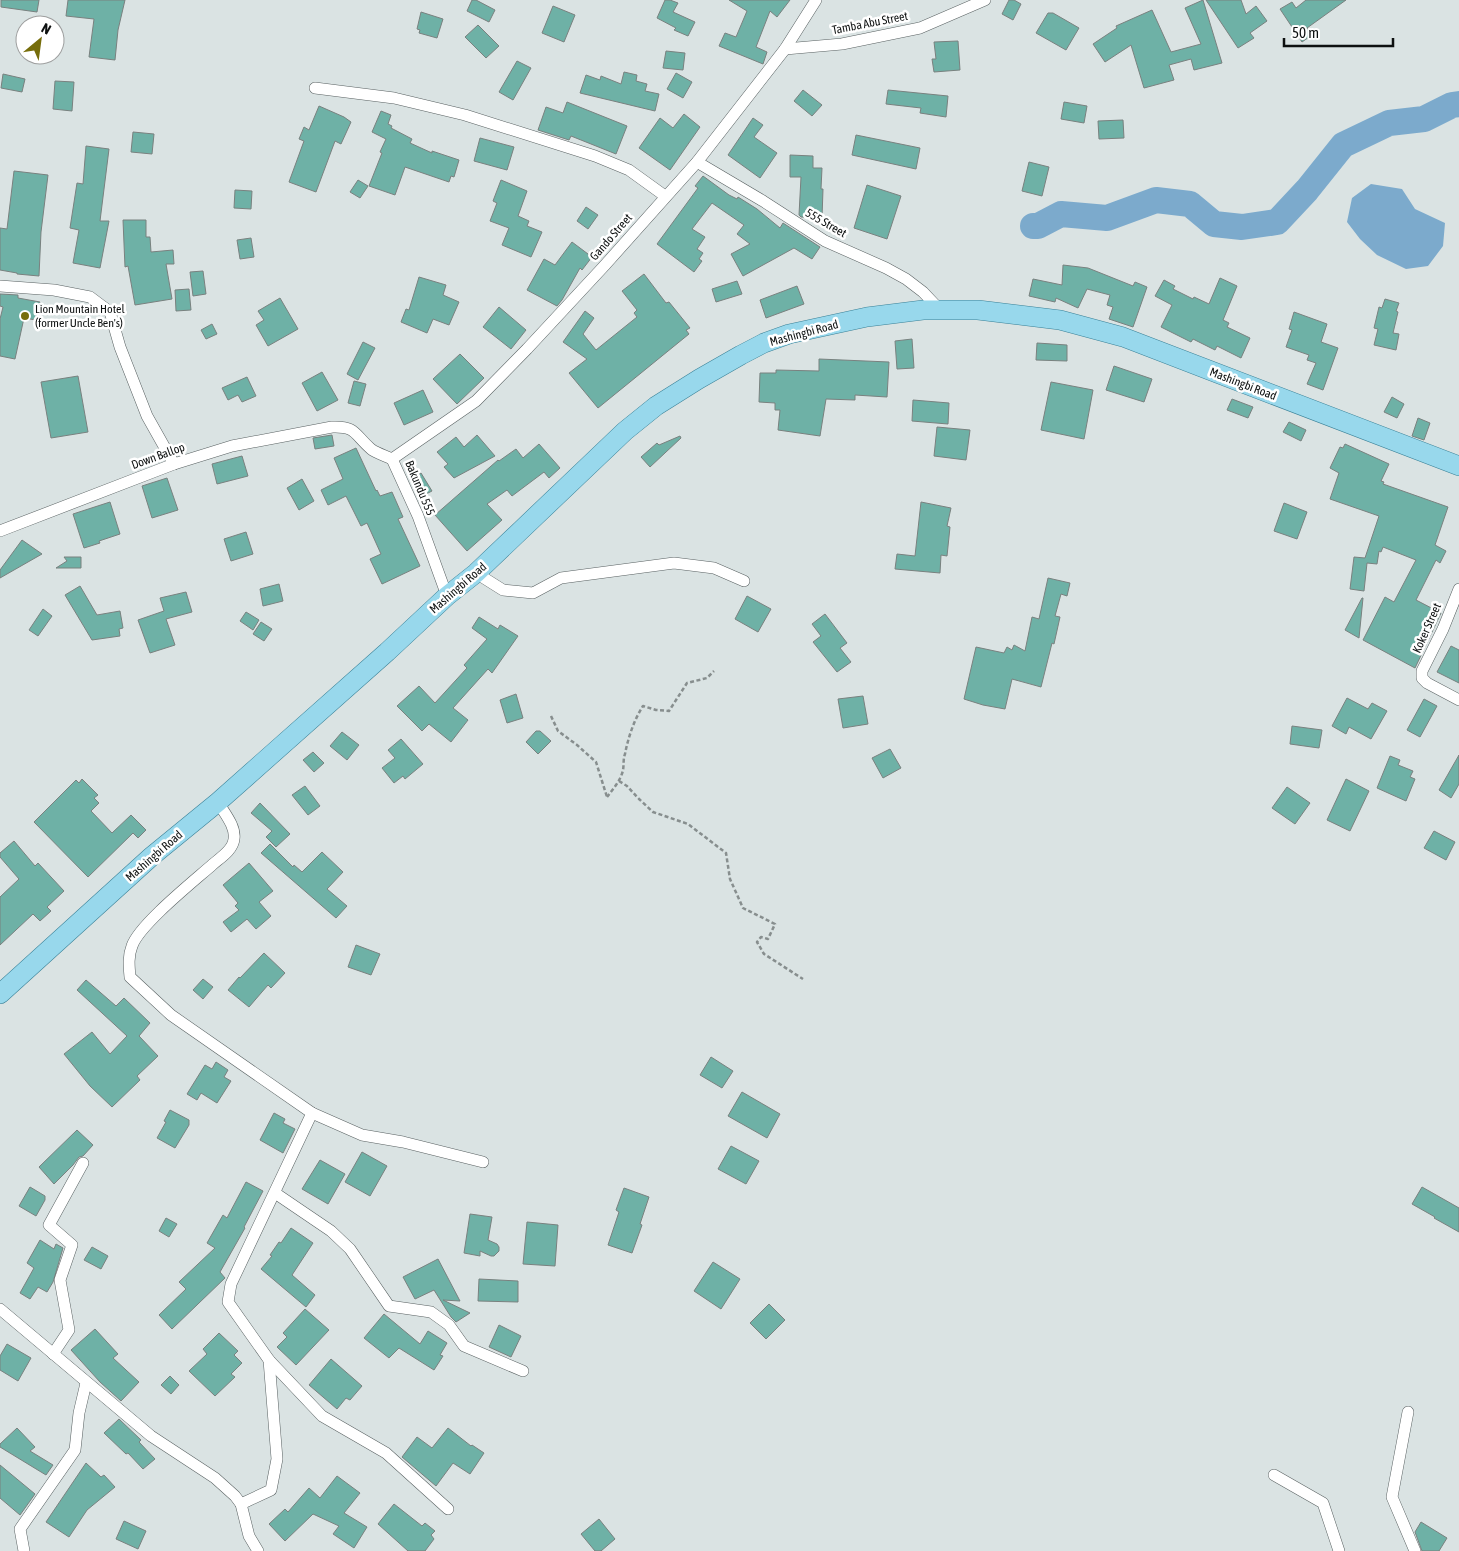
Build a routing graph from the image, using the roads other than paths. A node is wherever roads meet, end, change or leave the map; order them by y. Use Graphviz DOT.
graph roads {
  1 [pos="816,0"];
  2 [pos="984,0"];
  3 [pos="785,49"];
  4 [pos="314,88"];
  5 [pos="697,162"];
  6 [pos="666,196"];
  7 [pos="0,286"];
  8 [pos="940,310"];
  9 [pos="332,427"];
  10 [pos="392,459"];
  11 [pos="174,464"];
  12 [pos="1459,466"];
  13 [pos="0,531"];
  14 [pos="476,573"];
  15 [pos="744,581"];
  16 [pos="1459,589"];
  17 [pos="447,596"];
  18 [pos="1459,700"];
  19 [pos="218,802"];
  20 [pos="0,994"];
  21 [pos="312,1113"];
  22 [pos="483,1162"];
  23 [pos="83,1163"];
  24 [pos="275,1193"];
  25 [pos="0,1309"];
  26 [pos="53,1354"];
  27 [pos="269,1360"];
  28 [pos="523,1371"];
  29 [pos="86,1383"];
  30 [pos="1408,1412"];
  31 [pos="1274,1475"];
  32 [pos="241,1504"];
  33 [pos="448,1509"];
  34 [pos="24,1551"];
  35 [pos="258,1551"];
  36 [pos="1339,1551"];
  37 [pos="1415,1551"];
  1 -- 3 [label="street, Gando Street"];
  2 -- 3 [label="street, Tamba Abu Street"];
  3 -- 5 [label="street, Gando Street"];
  4 -- 6 [label="street"];
  5 -- 6 [label="street, Gando Street"];
  5 -- 8 [label="street, 555 Street"];
  6 -- 10 [label="street, Gando Street"];
  7 -- 11 [label="street"];
  8 -- 12 [label="main road, Mashingbi Road"];
  8 -- 14 [label="main road, Mashingbi Road"];
  9 -- 10 [label="street, Bakundu 555"];
  9 -- 11 [label="street, Down Ballop"];
  10 -- 17 [label="street, Bakundu 555"];
  11 -- 13 [label="street, Down Ballop"];
  14 -- 15 [label="street"];
  14 -- 17 [label="main road, Mashingbi Road"];
  16 -- 18 [label="street, Koker Street"];
  17 -- 19 [label="main road, Mashingbi Road"];
  19 -- 20 [label="main road, Mashingbi Road"];
  19 -- 21 [label="street"];
  21 -- 22 [label="street"];
  21 -- 24 [label="street"];
  23 -- 26 [label="street"];
  24 -- 27 [label="street"];
  24 -- 28 [label="street"];
  25 -- 26 [label="street"];
  26 -- 29 [label="street"];
  27 -- 32 [label="street"];
  27 -- 33 [label="street"];
  29 -- 32 [label="street"];
  29 -- 34 [label="street"];
  30 -- 37 [label="street"];
  31 -- 36 [label="street"];
  32 -- 35 [label="street"];
}
